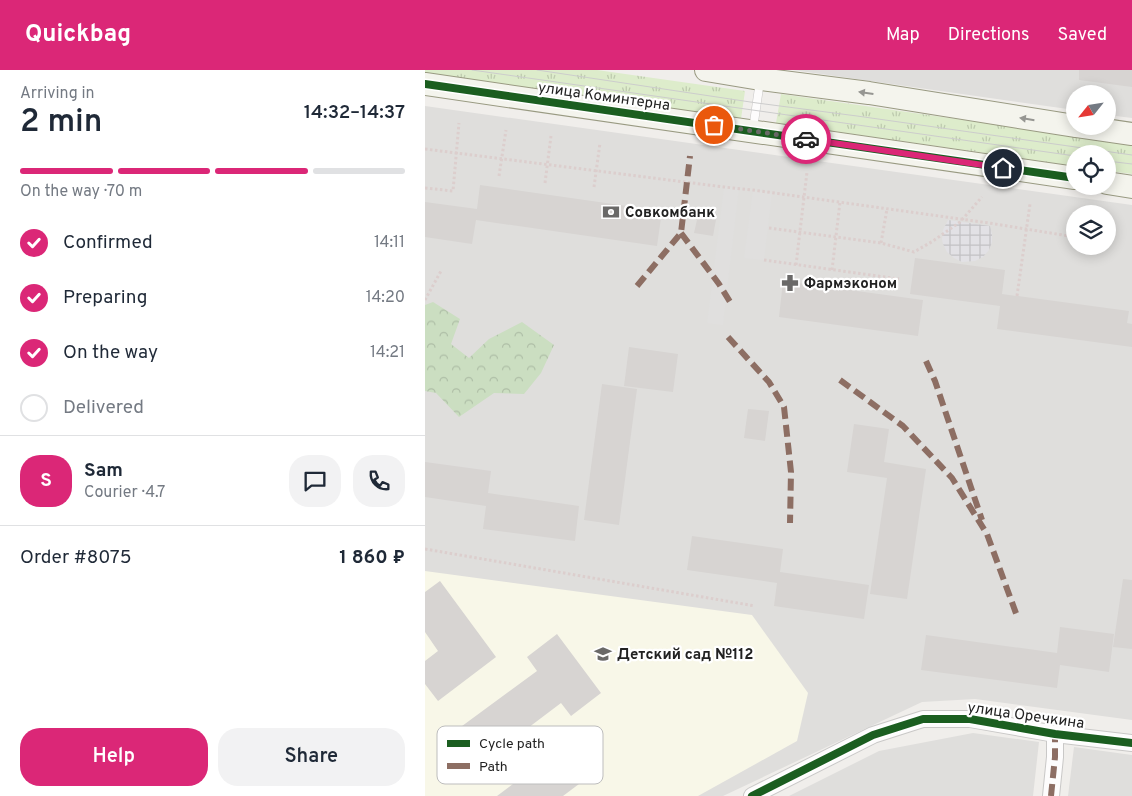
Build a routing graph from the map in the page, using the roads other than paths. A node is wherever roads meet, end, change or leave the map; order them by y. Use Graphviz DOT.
graph roads {
  1 [pos="706,70"];
  2 [pos="760,79"];
  3 [pos="425,84"];
  4 [pos="1066,124"];
  5 [pos="753,131"];
  6 [pos="1116,132"];
  7 [pos="1132,134"];
  8 [pos="1066,177"];
  9 [pos="1116,184"];
  10 [pos="1132,187"];
  11 [pos="1055,734"];
  12 [pos="1132,743"];
  13 [pos="752,796"];
  14 [pos="1051,796"];
  1 -- 2 [label="street"];
  4 -- 2 [label="street, one-way"];
  2 -- 5 [label="lane"];
  3 -- 5 [label="street, улица Коминтерна"];
  5 -- 8 [label="street, улица Коминтерна"];
  6 -- 7 [label="street"];
  9 -- 10 [label="street"];
  11 -- 12 [label="street, улица Оречкина"];
  11 -- 13 [label="street, улица Оречкина"];
  11 -- 14 [label="street"];
}
